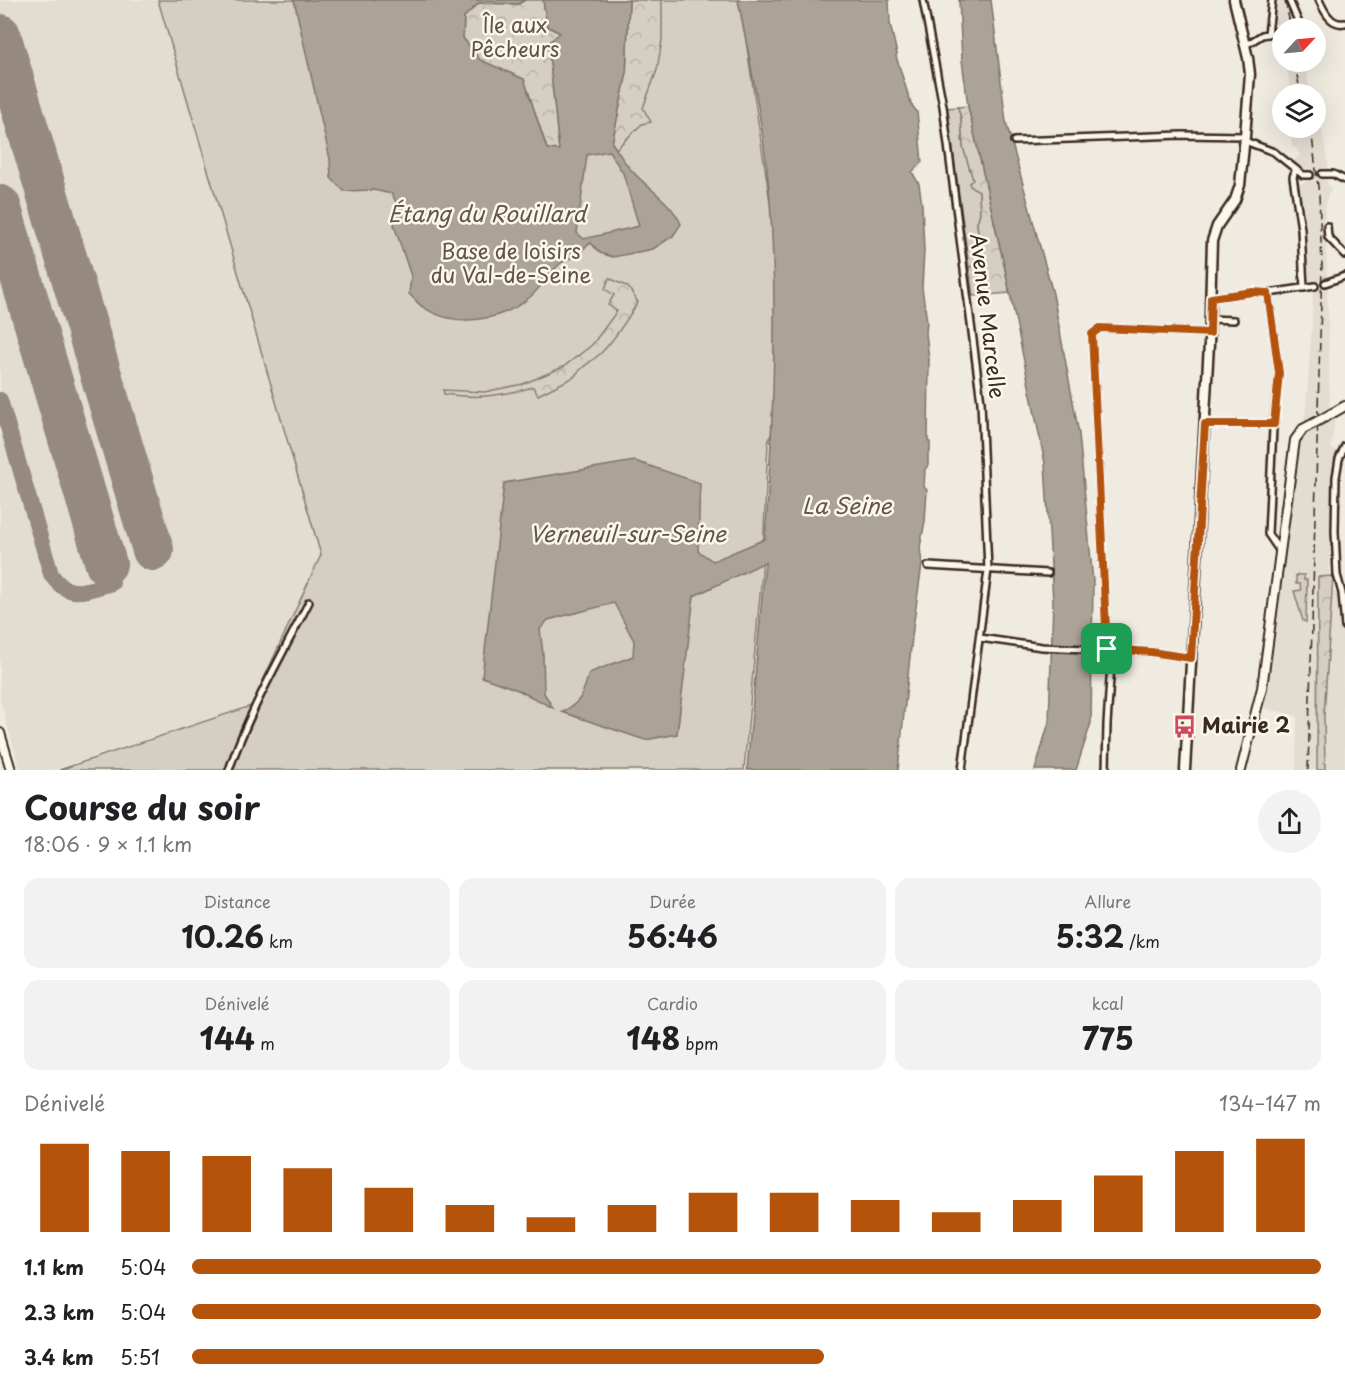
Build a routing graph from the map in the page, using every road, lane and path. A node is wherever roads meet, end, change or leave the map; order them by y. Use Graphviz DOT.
graph roads {
  1 [pos="923,0"];
  2 [pos="1234,0"];
  3 [pos="1272,0"];
  4 [pos="1289,0"];
  5 [pos="1319,0"];
  6 [pos="1296,18"];
  7 [pos="1345,23"];
  8 [pos="1272,33"];
  9 [pos="1268,34"];
  10 [pos="1246,45"];
  11 [pos="1245,139"];
  12 [pos="1014,141"];
  13 [pos="1295,171"];
  14 [pos="1322,174"];
  15 [pos="1311,175"];
  16 [pos="1345,180"];
  17 [pos="1327,226"];
  18 [pos="1345,255"];
  19 [pos="1345,276"];
  20 [pos="1325,283"];
  21 [pos="1315,285"];
  22 [pos="1304,288"];
  23 [pos="1268,293"];
  24 [pos="1211,298"];
  25 [pos="1210,319"];
  26 [pos="1234,320"];
  27 [pos="1210,333"];
  28 [pos="1345,406"];
  29 [pos="1205,424"];
  30 [pos="1274,424"];
  31 [pos="1345,446"];
  32 [pos="1279,550"];
  33 [pos="928,566"];
  34 [pos="988,570"];
  35 [pos="1048,573"];
  36 [pos="309,602"];
  37 [pos="1345,627"];
  38 [pos="980,638"];
  39 [pos="1109,649"];
  40 [pos="1191,658"];
  41 [pos="0,733"];
  42 [pos="11,770"];
  43 [pos="229,770"];
  44 [pos="962,770"];
  45 [pos="1106,770"];
  46 [pos="1185,770"];
  47 [pos="1241,770"];
  1 -- 34 [label="street, Avenue Marcelle"];
  2 -- 10 [label="main road"];
  3 -- 9 [label="street"];
  4 -- 6 [label="street"];
  5 -- 7 [label="street"];
  8 -- 9 [label="street"];
  9 -- 10 [label="street"];
  10 -- 11 [label="main road"];
  11 -- 12 [label="street"];
  11 -- 13 [label="street"];
  11 -- 24 [label="main road"];
  13 -- 15 [label="street"];
  13 -- 22 [label="street"];
  14 -- 16 [label="street"];
  17 -- 18 [label="street"];
  19 -- 20 [label="street"];
  21 -- 22 [label="street"];
  22 -- 23 [label="street"];
  23 -- 24 [label="street"];
  23 -- 30 [label="street"];
  24 -- 25 [label="main road"];
  25 -- 26 [label="street"];
  25 -- 27 [label="main road"];
  27 -- 29 [label="main road"];
  27 -- 39 [label="street"];
  28 -- 32 [label="street, bridge"];
  29 -- 30 [label="street"];
  29 -- 40 [label="main road"];
  30 -- 32 [label="street"];
  31 -- 37 [label="street"];
  32 -- 47 [label="street"];
  33 -- 34 [label="street"];
  34 -- 35 [label="street"];
  34 -- 38 [label="street, Avenue Marcelle"];
  36 -- 43 [label="street"];
  38 -- 39 [label="street"];
  38 -- 44 [label="street, Avenue Marcelle"];
  39 -- 40 [label="street"];
  39 -- 45 [label="street"];
  40 -- 46 [label="main road"];
  41 -- 42 [label="street"];
}
